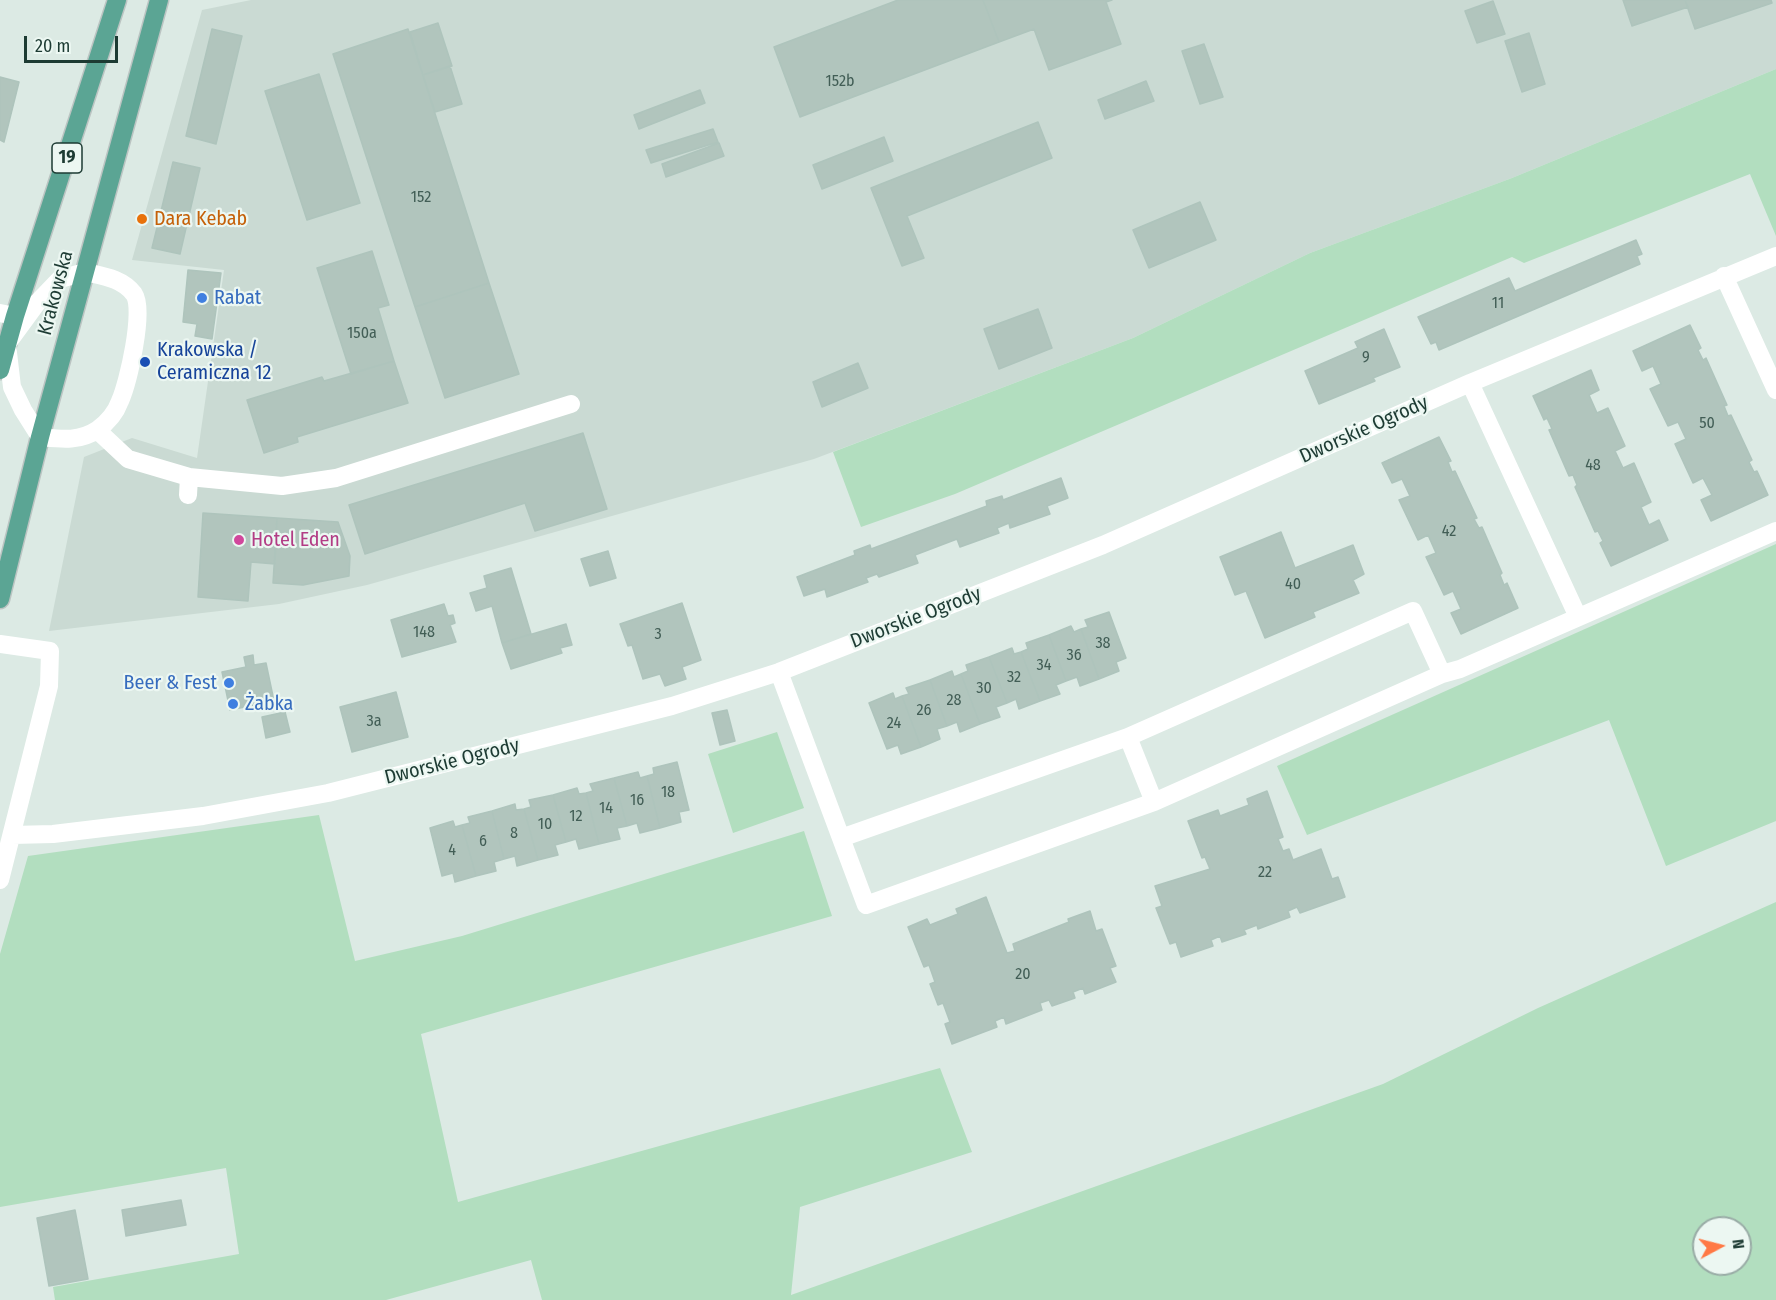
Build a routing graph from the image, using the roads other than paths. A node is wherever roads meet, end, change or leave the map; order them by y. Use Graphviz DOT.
graph roads {
  1 [pos="117,0"];
  2 [pos="159,0"];
  3 [pos="1776,256"];
  4 [pos="85,272"];
  5 [pos="1724,276"];
  6 [pos="8,314"];
  7 [pos="7,344"];
  8 [pos="0,370"];
  9 [pos="1470,382"];
  10 [pos="1776,390"];
  11 [pos="571,404"];
  12 [pos="97,430"];
  13 [pos="40,437"];
  14 [pos="189,477"];
  15 [pos="188,495"];
  16 [pos="1776,531"];
  17 [pos="0,599"];
  18 [pos="1578,617"];
  19 [pos="0,644"];
  20 [pos="779,672"];
  21 [pos="1442,674"];
  22 [pos="1128,737"];
  23 [pos="1154,802"];
  24 [pos="12,835"];
  25 [pos="841,838"];
  26 [pos="0,880"];
  1 -- 6 [label="main road, Krakowska / 19"];
  2 -- 4 [label="main road, Krakowska / 19"];
  3 -- 5 [label="street, Dworskie Ogrody"];
  4 -- 7 [label="street"];
  4 -- 12 [label="street"];
  4 -- 13 [label="main road, Krakowska / 19"];
  5 -- 9 [label="street, Dworskie Ogrody"];
  5 -- 10 [label="street"];
  6 -- 7 [label="main road, Krakowska / 19"];
  7 -- 8 [label="main road, Krakowska / 19"];
  7 -- 13 [label="street"];
  9 -- 18 [label="street"];
  9 -- 20 [label="street, Dworskie Ogrody"];
  11 -- 14 [label="street"];
  12 -- 13 [label="street"];
  12 -- 14 [label="street"];
  13 -- 17 [label="main road, Krakowska / 19"];
  14 -- 15 [label="street"];
  16 -- 18 [label="street"];
  18 -- 21 [label="street"];
  19 -- 24 [label="street"];
  20 -- 24 [label="street, Dworskie Ogrody"];
  20 -- 25 [label="street"];
  21 -- 22 [label="street"];
  21 -- 23 [label="street"];
  22 -- 23 [label="street"];
  22 -- 25 [label="street"];
  23 -- 25 [label="street"];
  24 -- 26 [label="street"];
}
